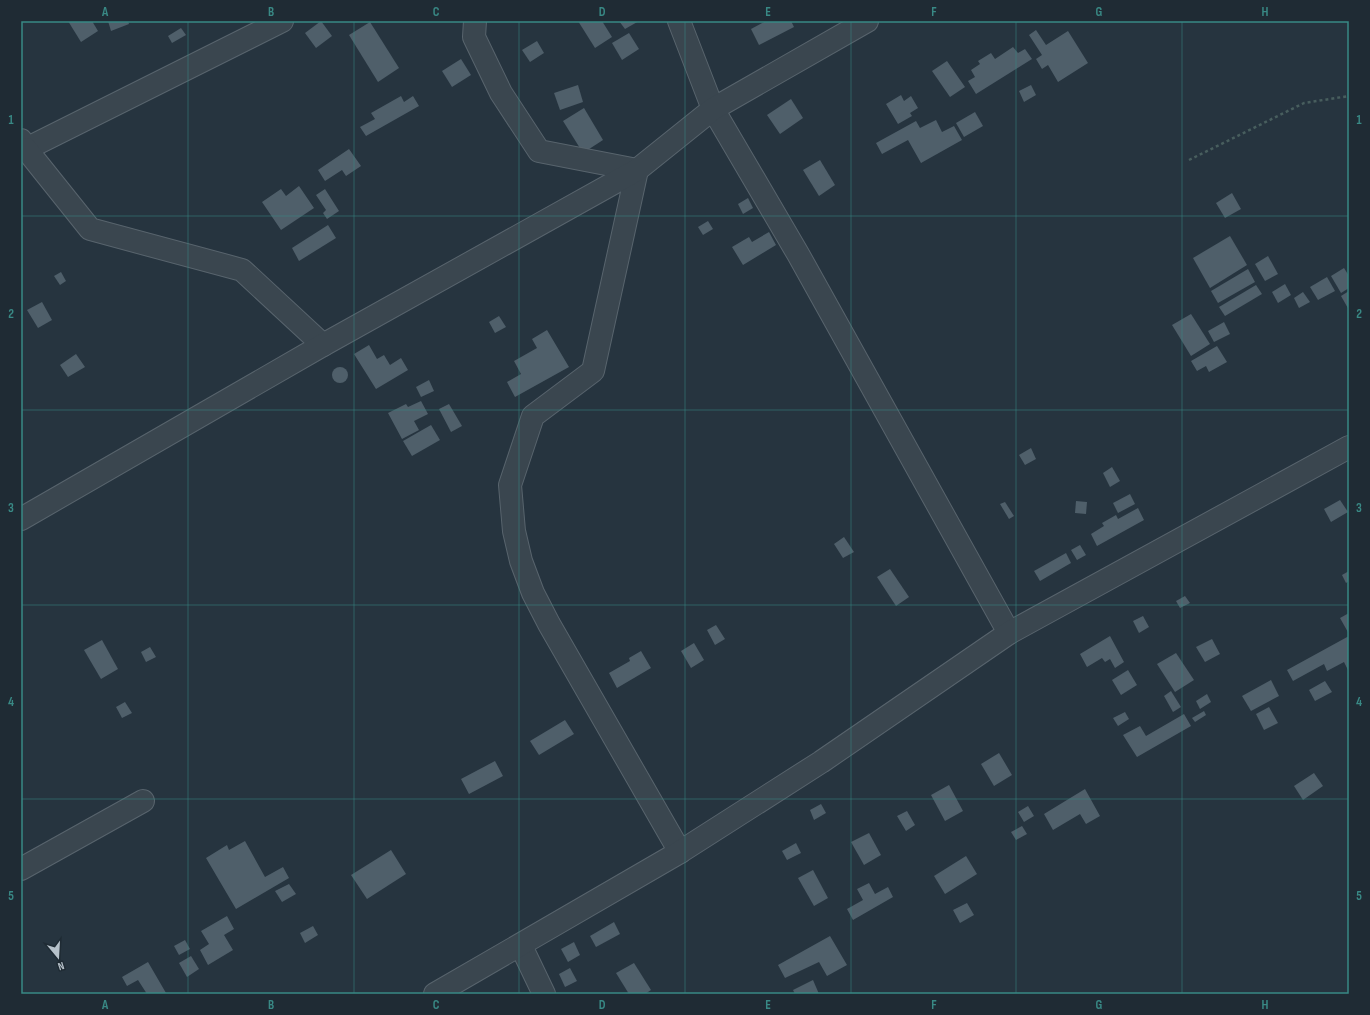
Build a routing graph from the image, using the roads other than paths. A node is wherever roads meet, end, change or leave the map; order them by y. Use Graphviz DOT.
graph roads {
  1 [pos="282,21"];
  2 [pos="475,21"];
  3 [pos="679,21"];
  4 [pos="867,21"];
  5 [pos="713,109"];
  6 [pos="24,144"];
  7 [pos="637,170"];
  8 [pos="323,345"];
  9 [pos="1349,447"];
  10 [pos="21,519"];
  11 [pos="1009,633"];
  12 [pos="143,801"];
  13 [pos="680,852"];
  14 [pos="21,869"];
  15 [pos="521,946"];
  16 [pos="435,994"];
  17 [pos="544,994"];
  1 -- 6 [label="street"];
  2 -- 7 [label="street"];
  3 -- 5 [label="street"];
  4 -- 5 [label="street"];
  5 -- 7 [label="street"];
  5 -- 11 [label="street"];
  6 -- 8 [label="street"];
  7 -- 8 [label="street"];
  7 -- 13 [label="street"];
  8 -- 10 [label="street"];
  9 -- 11 [label="street"];
  11 -- 13 [label="street"];
  12 -- 14 [label="street"];
  13 -- 15 [label="street"];
  15 -- 16 [label="street"];
  15 -- 17 [label="street"];
}
